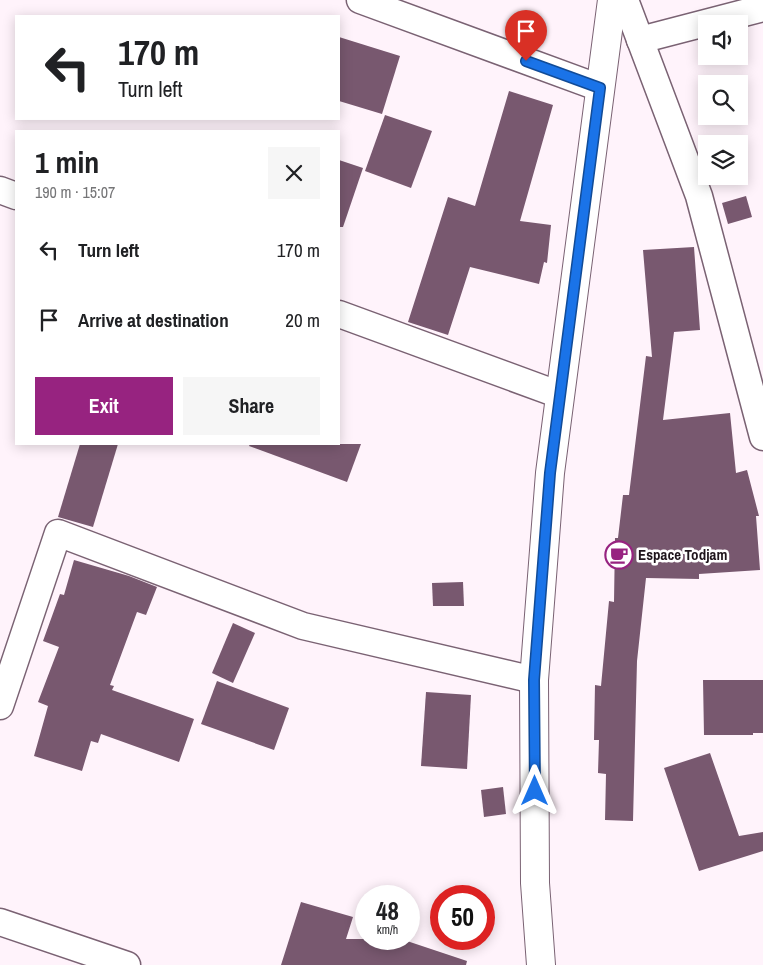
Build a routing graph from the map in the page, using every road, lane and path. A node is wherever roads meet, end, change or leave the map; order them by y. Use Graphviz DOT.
graph roads {
  1 [pos="360,0"];
  2 [pos="612,0"];
  3 [pos="625,0"];
  4 [pos="763,8"];
  5 [pos="640,40"];
  6 [pos="600,88"];
  7 [pos="0,190"];
  8 [pos="15,196"];
  9 [pos="340,314"];
  10 [pos="560,395"];
  11 [pos="763,437"];
  12 [pos="534,680"];
  13 [pos="0,706"];
  14 [pos="0,922"];
  15 [pos="127,965"];
  16 [pos="541,965"];
  1 -- 6 [label="street"];
  2 -- 6 [label="main road"];
  3 -- 5 [label="street"];
  4 -- 5 [label="street"];
  5 -- 11 [label="street"];
  6 -- 10 [label="main road"];
  7 -- 8 [label="street"];
  9 -- 10 [label="street"];
  10 -- 12 [label="main road"];
  12 -- 13 [label="street"];
  12 -- 16 [label="main road"];
  14 -- 15 [label="street"];
}
